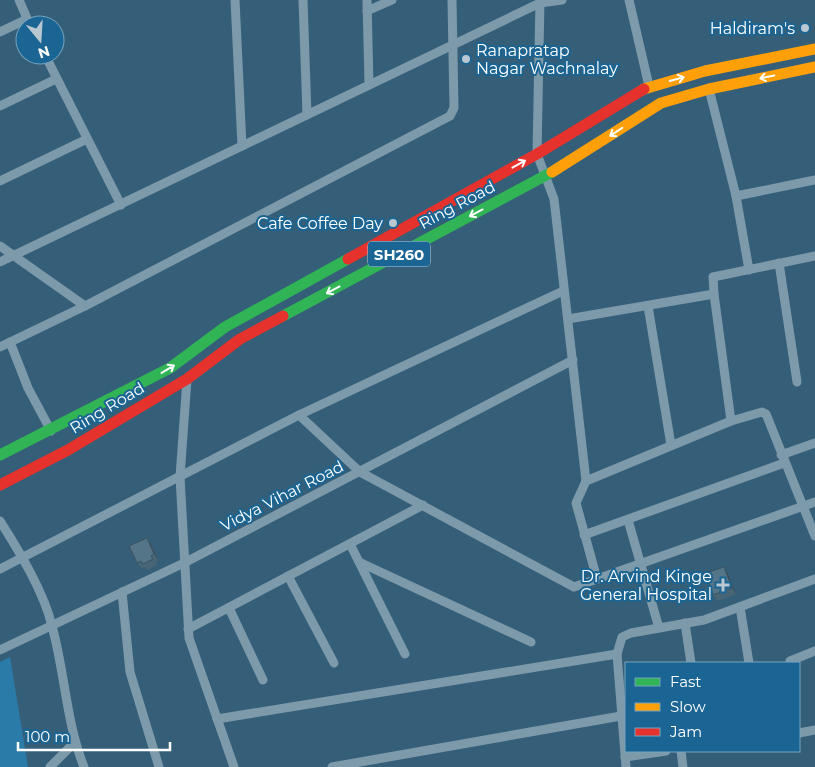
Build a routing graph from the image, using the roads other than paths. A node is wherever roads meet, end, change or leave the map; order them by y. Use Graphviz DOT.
graph roads {
  1 [pos="19,0"];
  2 [pos="235,0"];
  3 [pos="303,0"];
  4 [pos="367,0"];
  5 [pos="392,0"];
  6 [pos="452,0"];
  7 [pos="562,0"];
  8 [pos="629,0"];
  9 [pos="540,2"];
  10 [pos="367,11"];
  11 [pos="26,15"];
  12 [pos="15,27"];
  13 [pos="0,32"];
  14 [pos="452,46"];
  15 [pos="815,49"];
  16 [pos="50,65"];
  17 [pos="815,67"];
  18 [pos="56,79"];
  19 [pos="369,85"];
  20 [pos="648,86"];
  21 [pos="709,89"];
  22 [pos="0,106"];
  23 [pos="307,115"];
  24 [pos="87,140"];
  25 [pos="242,146"];
  26 [pos="537,154"];
  27 [pos="546,176"];
  28 [pos="815,180"];
  29 [pos="0,181"];
  30 [pos="736,196"];
  31 [pos="121,205"];
  32 [pos="0,246"];
  33 [pos="15,255"];
  34 [pos="815,256"];
  35 [pos="0,262"];
  36 [pos="779,263"];
  37 [pos="749,270"];
  38 [pos="563,291"];
  39 [pos="714,294"];
  40 [pos="85,306"];
  41 [pos="648,306"];
  42 [pos="568,319"];
  43 [pos="10,342"];
  44 [pos="0,347"];
  45 [pos="573,360"];
  46 [pos="187,379"];
  47 [pos="797,382"];
  48 [pos="298,415"];
  49 [pos="731,420"];
  50 [pos="51,431"];
  51 [pos="815,443"];
  52 [pos="671,446"];
  53 [pos="0,455"];
  54 [pos="782,459"];
  55 [pos="360,472"];
  56 [pos="180,477"];
  57 [pos="586,481"];
  58 [pos="0,485"];
  59 [pos="815,502"];
  60 [pos="423,505"];
  61 [pos="802,506"];
  62 [pos="628,520"];
  63 [pos="0,521"];
  64 [pos="584,535"];
  65 [pos="815,536"];
  66 [pos="350,544"];
  67 [pos="23,557"];
  68 [pos="359,562"];
  69 [pos="184,563"];
  70 [pos="641,563"];
  71 [pos="0,569"];
  72 [pos="288,576"];
  73 [pos="597,579"];
  74 [pos="815,579"];
  75 [pos="122,592"];
  76 [pos="740,607"];
  77 [pos="229,608"];
  78 [pos="685,623"];
  79 [pos="52,625"];
  80 [pos="660,628"];
  81 [pos="188,629"];
  82 [pos="531,642"];
  83 [pos="0,650"];
  84 [pos="815,651"];
  85 [pos="405,654"];
  86 [pos="617,654"];
  87 [pos="790,661"];
  88 [pos="691,662"];
  89 [pos="749,662"];
  90 [pos="334,663"];
  91 [pos="263,680"];
  92 [pos="621,716"];
  93 [pos="217,719"];
  94 [pos="815,730"];
  95 [pos="800,733"];
  96 [pos="74,743"];
  97 [pos="659,752"];
  98 [pos="681,752"];
  99 [pos="625,757"];
  100 [pos="158,766"];
  101 [pos="50,767"];
  102 [pos="84,767"];
  103 [pos="234,767"];
  104 [pos="332,767"];
  105 [pos="626,767"];
  106 [pos="683,767"];
  1 -- 11 [label="street"];
  2 -- 25 [label="street"];
  3 -- 23 [label="street"];
  4 -- 10 [label="street"];
  5 -- 10 [label="street"];
  6 -- 14 [label="street"];
  7 -- 9 [label="street"];
  8 -- 20 [label="street"];
  9 -- 14 [label="street"];
  9 -- 26 [label="street"];
  10 -- 19 [label="street"];
  12 -- 13 [label="street"];
  14 -- 19 [label="street"];
  14 -- 40 [label="street"];
  20 -- 15 [label="main road, Ring Road / SH260, one-way"];
  16 -- 18 [label="street"];
  17 -- 21 [label="main road, Ring Road / SH260, one-way"];
  18 -- 22 [label="street"];
  18 -- 24 [label="street"];
  19 -- 23 [label="street"];
  20 -- 26 [label="main road, Ring Road / SH260"];
  21 -- 27 [label="main road, Ring Road / SH260, one-way"];
  21 -- 30 [label="street"];
  23 -- 25 [label="street"];
  24 -- 29 [label="street"];
  24 -- 31 [label="street"];
  25 -- 31 [label="street"];
  26 -- 27 [label="street"];
  50 -- 26 [label="main road, Ring Road / SH260, one-way"];
  27 -- 38 [label="street"];
  27 -- 46 [label="main road, Ring Road / SH260, one-way"];
  28 -- 30 [label="street"];
  30 -- 37 [label="street"];
  31 -- 33 [label="street"];
  32 -- 33 [label="street"];
  33 -- 35 [label="street"];
  33 -- 40 [label="street"];
  34 -- 36 [label="street"];
  36 -- 37 [label="street"];
  36 -- 47 [label="street"];
  37 -- 39 [label="street"];
  38 -- 42 [label="street"];
  38 -- 48 [label="street"];
  39 -- 41 [label="street"];
  39 -- 49 [label="street"];
  40 -- 43 [label="street"];
  41 -- 42 [label="street"];
  41 -- 52 [label="street"];
  42 -- 45 [label="street"];
  43 -- 44 [label="street"];
  43 -- 50 [label="street"];
  45 -- 55 [label="street, Vidya Vihar Road"];
  45 -- 57 [label="street"];
  46 -- 56 [label="street"];
  46 -- 58 [label="main road, Ring Road / SH260"];
  48 -- 55 [label="street"];
  48 -- 56 [label="street"];
  49 -- 52 [label="street"];
  49 -- 54 [label="street"];
  50 -- 53 [label="main road, Ring Road / SH260"];
  51 -- 54 [label="street"];
  52 -- 57 [label="street"];
  54 -- 61 [label="street"];
  54 -- 62 [label="street"];
  55 -- 60 [label="street"];
  55 -- 69 [label="street, Vidya Vihar Road"];
  56 -- 67 [label="street"];
  56 -- 69 [label="street"];
  57 -- 64 [label="street"];
  59 -- 61 [label="street"];
  60 -- 66 [label="street"];
  60 -- 73 [label="street"];
  61 -- 65 [label="street"];
  61 -- 70 [label="street"];
  62 -- 64 [label="street"];
  62 -- 70 [label="street"];
  63 -- 67 [label="street"];
  64 -- 73 [label="street"];
  66 -- 68 [label="street"];
  66 -- 72 [label="street"];
  67 -- 71 [label="street"];
  67 -- 79 [label="street"];
  68 -- 82 [label="street"];
  68 -- 85 [label="street"];
  69 -- 75 [label="street, Vidya Vihar Road"];
  69 -- 81 [label="street"];
  70 -- 73 [label="street"];
  70 -- 80 [label="street"];
  72 -- 77 [label="street"];
  72 -- 90 [label="street"];
  74 -- 76 [label="street"];
  75 -- 79 [label="street, Vidya Vihar Road"];
  75 -- 100 [label="street"];
  76 -- 78 [label="street"];
  76 -- 89 [label="street"];
  77 -- 81 [label="street"];
  77 -- 91 [label="street"];
  78 -- 80 [label="street"];
  78 -- 88 [label="street"];
  79 -- 83 [label="street, Vidya Vihar Road"];
  79 -- 96 [label="street"];
  80 -- 86 [label="street"];
  81 -- 93 [label="street"];
  84 -- 87 [label="street"];
  86 -- 92 [label="street"];
  86 -- 93 [label="street"];
  92 -- 99 [label="street"];
  92 -- 104 [label="street"];
  93 -- 103 [label="street"];
  94 -- 95 [label="street"];
  96 -- 101 [label="street"];
  96 -- 102 [label="street"];
  97 -- 99 [label="street"];
  98 -- 106 [label="street"];
  99 -- 105 [label="street"];
}
